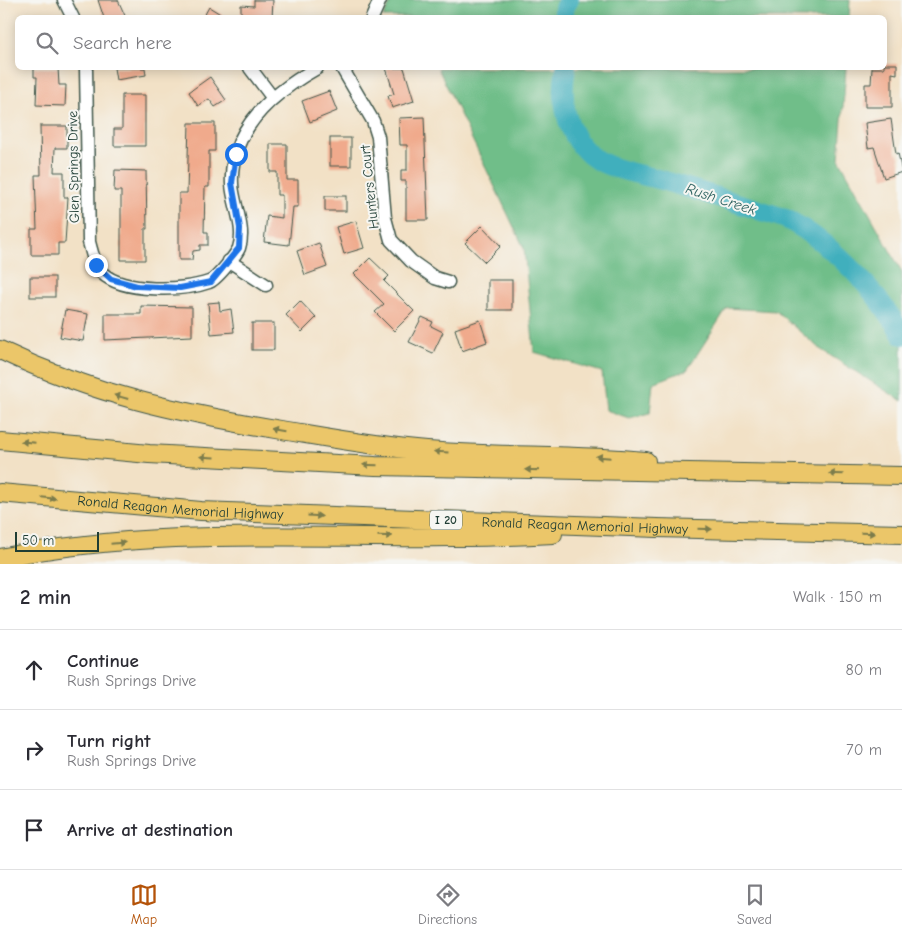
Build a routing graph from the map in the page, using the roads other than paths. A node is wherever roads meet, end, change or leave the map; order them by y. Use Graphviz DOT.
graph roads {
  1 [pos="64,0"];
  2 [pos="380,0"];
  3 [pos="71,15"];
  4 [pos="373,15"];
  5 [pos="86,70"];
  6 [pos="252,70"];
  7 [pos="314,70"];
  8 [pos="343,70"];
  9 [pos="272,97"];
  10 [pos="229,261"];
  11 [pos="448,282"];
  12 [pos="266,285"];
  13 [pos="0,350"];
  14 [pos="0,440"];
  15 [pos="756,472"];
  16 [pos="894,476"];
  17 [pos="0,493"];
  18 [pos="656,528"];
  19 [pos="897,534"];
  20 [pos="0,558"];
  1 -- 3 [label="street"];
  2 -- 4 [label="street"];
  5 -- 10 [label="street, Glen Springs Drive"];
  6 -- 9 [label="street"];
  7 -- 9 [label="street"];
  8 -- 11 [label="street, Hunters Court"];
  9 -- 10 [label="street"];
  10 -- 12 [label="street"];
  15 -- 13 [label="highway, one-way"];
  15 -- 14 [label="highway, one-way"];
  16 -- 15 [label="highway, one-way"];
  17 -- 18 [label="highway, Ronald Reagan Memorial Highway / I 20, one-way"];
  18 -- 19 [label="highway, Ronald Reagan Memorial Highway / I 20, one-way"];
  20 -- 18 [label="highway, one-way"];
}
